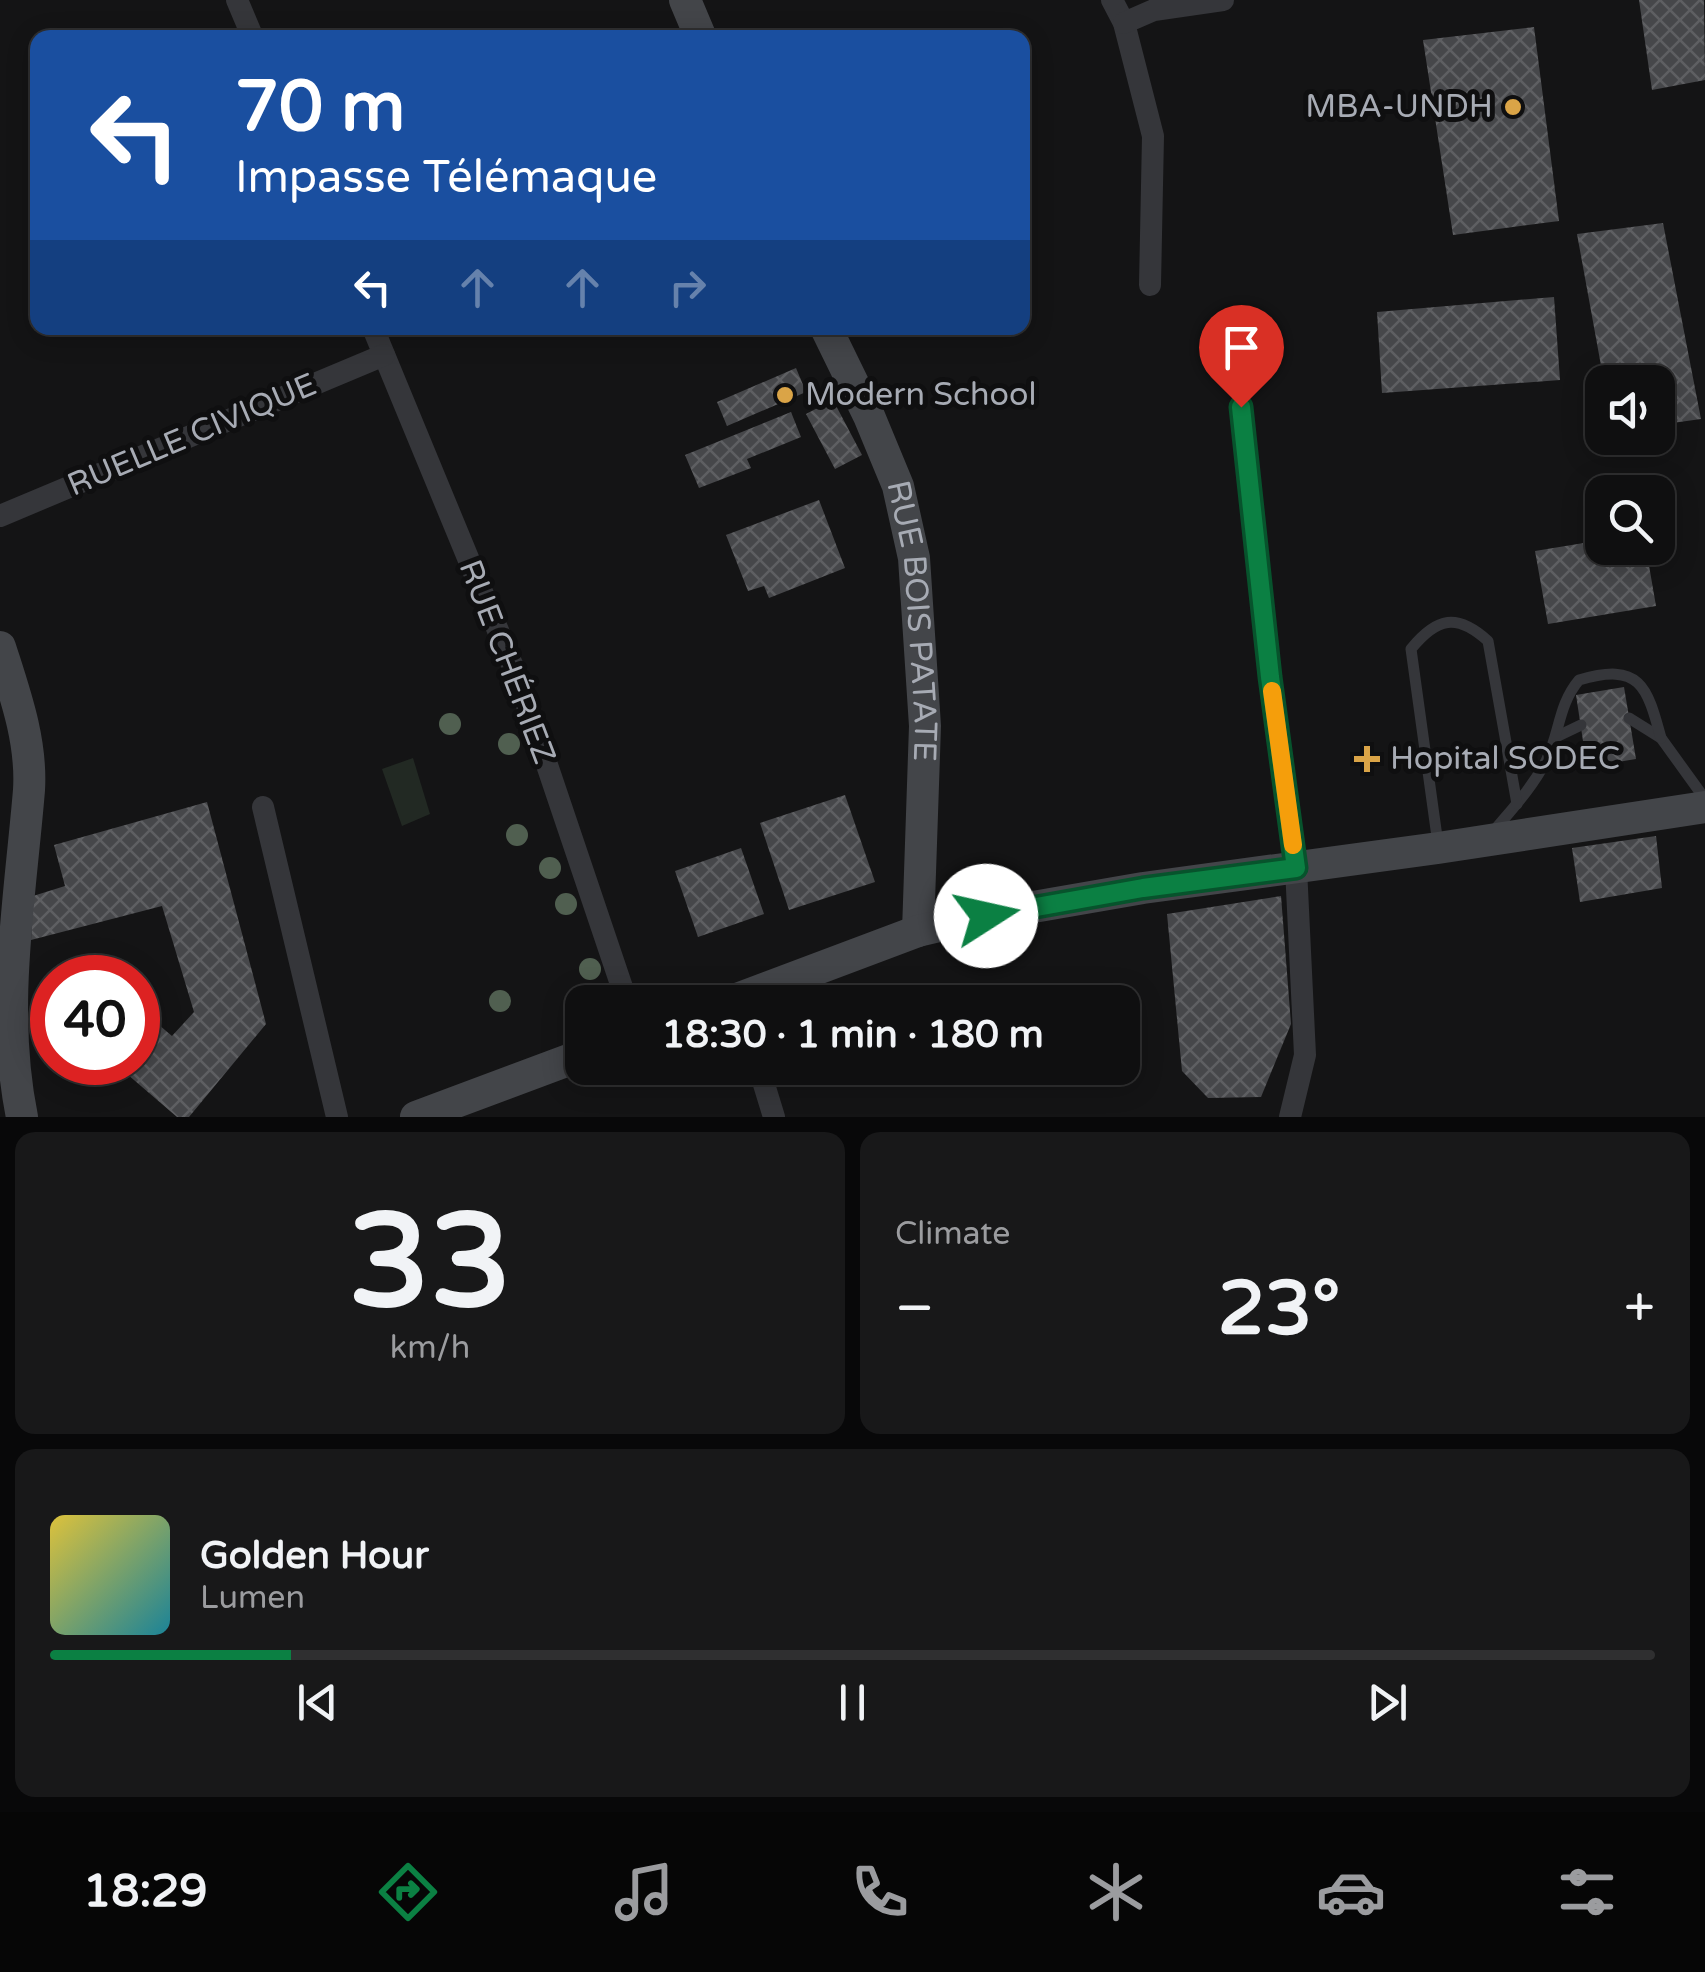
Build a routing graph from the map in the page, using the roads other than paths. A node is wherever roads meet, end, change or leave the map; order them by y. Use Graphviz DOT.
graph roads {
  1 [pos="237,0"];
  2 [pos="686,0"];
  3 [pos="1112,0"];
  4 [pos="1223,0"];
  5 [pos="1124,22"];
  6 [pos="249,30"];
  7 [pos="698,30"];
  8 [pos="1150,284"];
  9 [pos="376,335"];
  10 [pos="829,335"];
  11 [pos="384,355"];
  12 [pos="1241,407"];
  13 [pos="0,516"];
  14 [pos="0,648"];
  15 [pos="1629,718"];
  16 [pos="1581,725"];
  17 [pos="1556,737"];
  18 [pos="1661,738"];
  19 [pos="1705,803"];
  20 [pos="1517,804"];
  21 [pos="263,807"];
  22 [pos="1487,839"];
  23 [pos="1438,848"];
  24 [pos="1296,868"];
  25 [pos="918,931"];
  26 [pos="621,985"];
  27 [pos="778,985"];
  28 [pos="565,1062"];
  29 [pos="764,1085"];
  30 [pos="24,1112"];
  31 [pos="337,1117"];
  32 [pos="416,1117"];
  33 [pos="774,1117"];
  34 [pos="1290,1117"];
  1 -- 6 [label="street"];
  2 -- 7 [label="street"];
  3 -- 5 [label="street"];
  4 -- 5 [label="street"];
  5 -- 8 [label="street"];
  9 -- 11 [label="street, RUE CHÉRIEZ"];
  10 -- 25 [label="street, RUE BOIS PATATE"];
  11 -- 13 [label="street, RUELLE CIVIQUE"];
  11 -- 26 [label="street, RUE CHÉRIEZ"];
  12 -- 24 [label="lane"];
  14 -- 30 [label="street"];
  15 -- 18 [label="lane"];
  16 -- 17 [label="lane"];
  17 -- 18 [label="lane"];
  17 -- 20 [label="lane"];
  18 -- 19 [label="lane"];
  19 -- 22 [label="street"];
  20 -- 22 [label="lane"];
  20 -- 23 [label="lane"];
  21 -- 31 [label="street"];
  22 -- 23 [label="street"];
  23 -- 24 [label="street"];
  24 -- 25 [label="street"];
  24 -- 34 [label="street"];
  25 -- 27 [label="street"];
  28 -- 32 [label="street"];
  29 -- 33 [label="street"];
}
